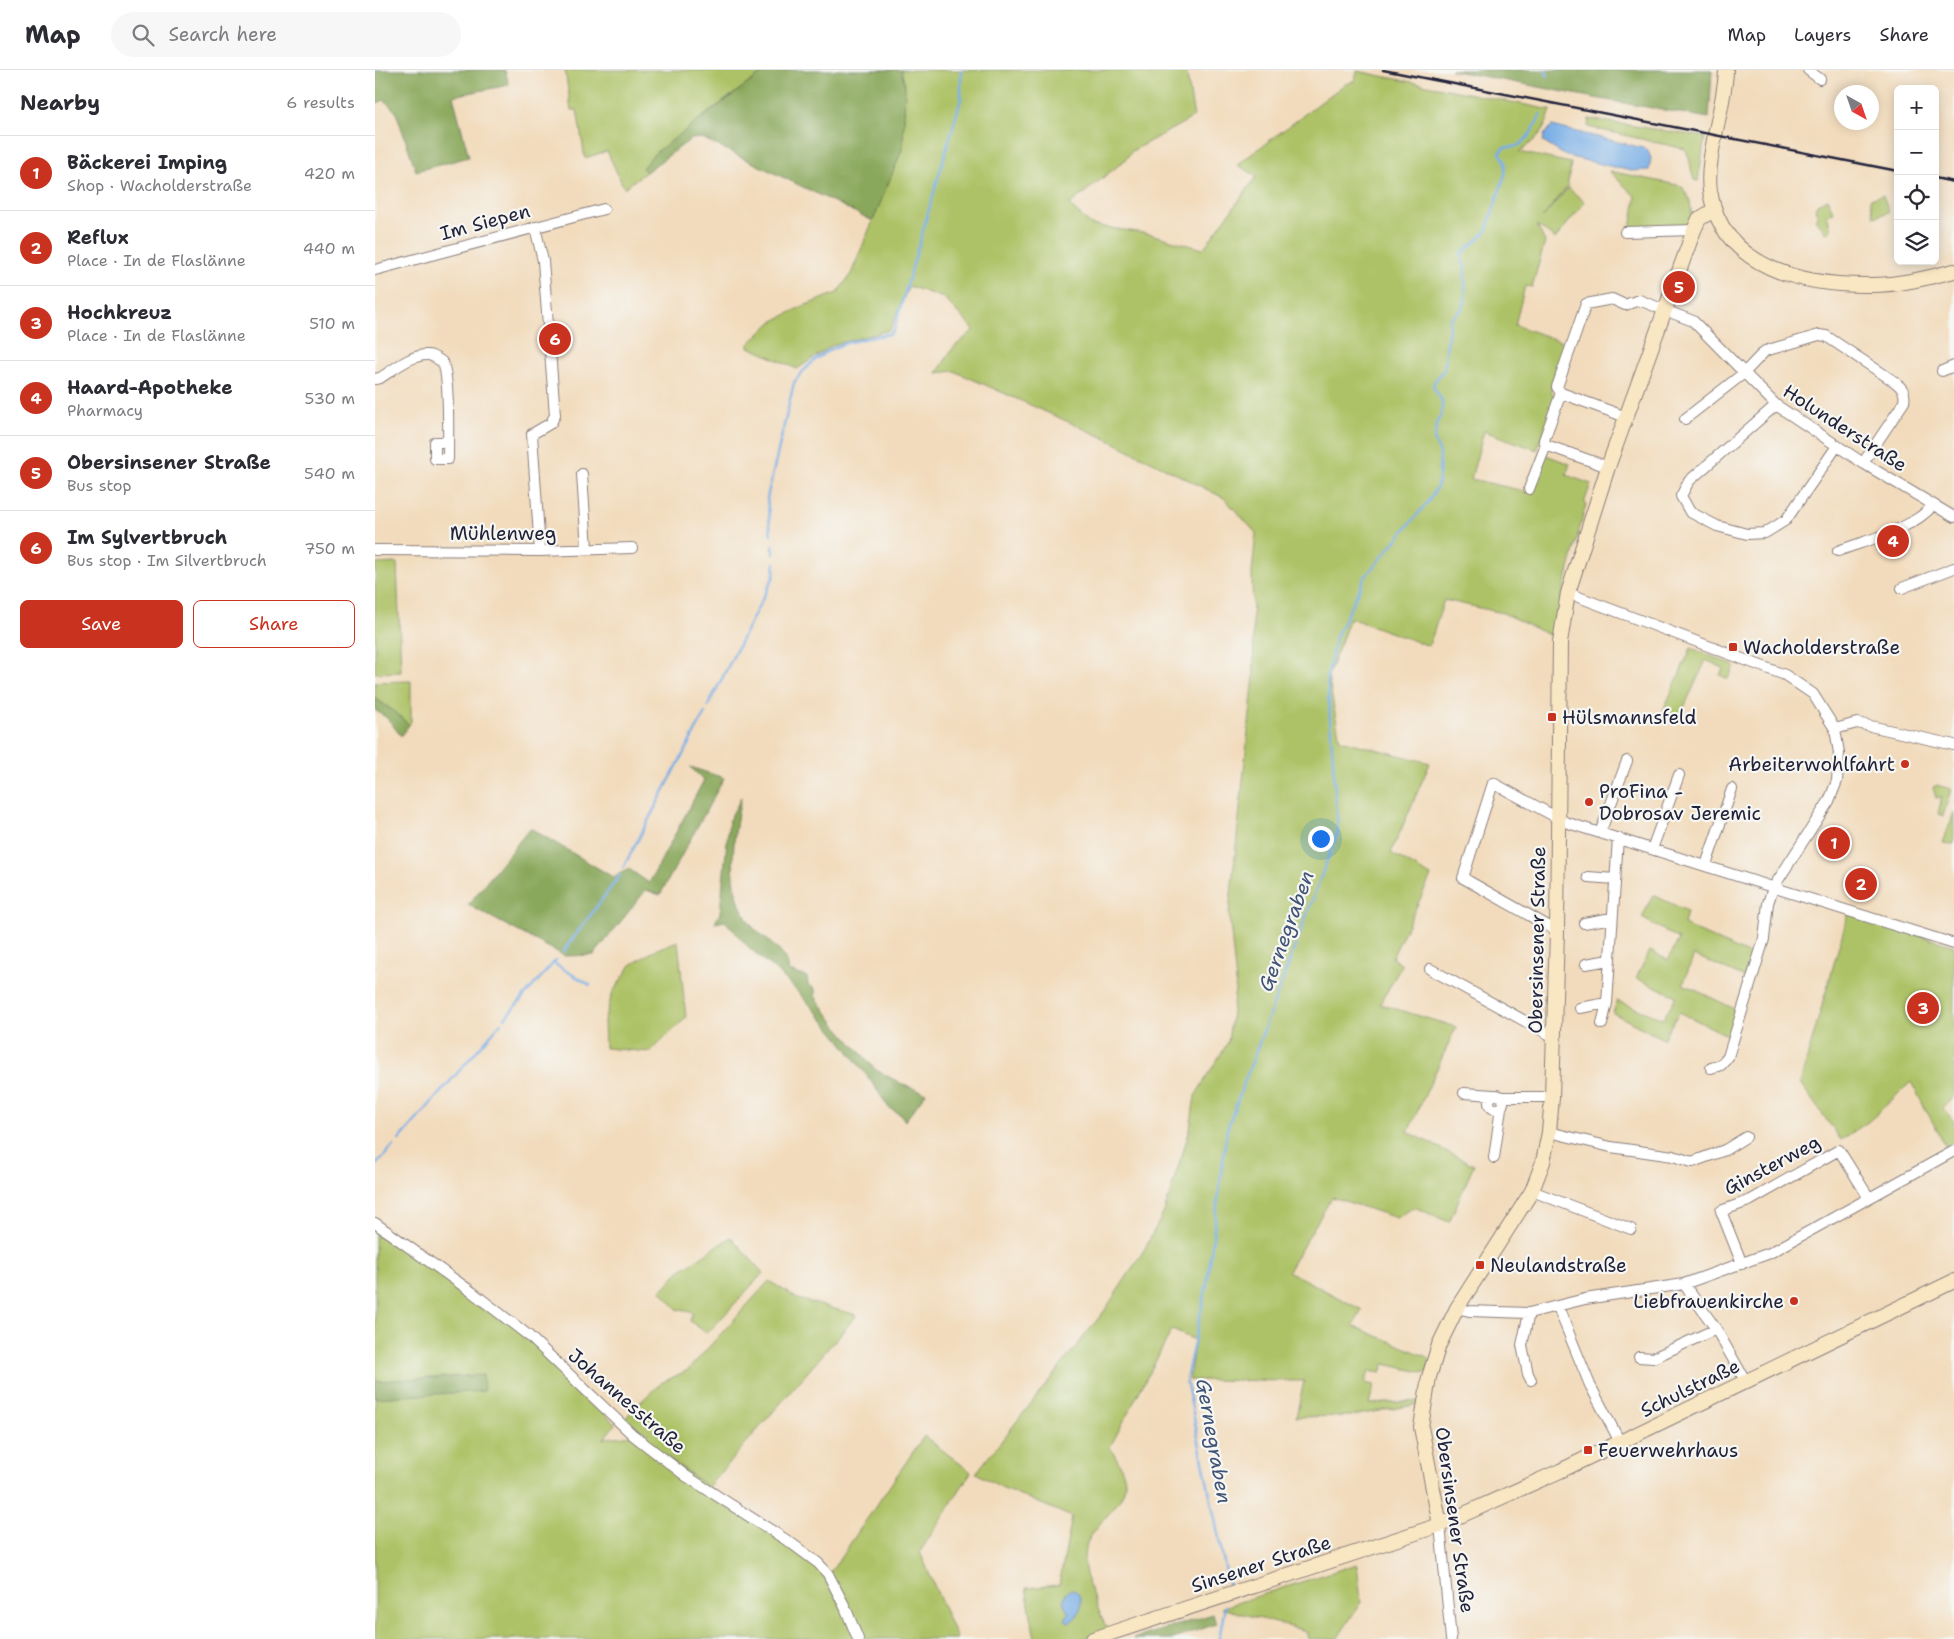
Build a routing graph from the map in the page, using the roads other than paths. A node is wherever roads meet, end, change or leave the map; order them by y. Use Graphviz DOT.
graph roads {
  1 [pos="1726,70"];
  2 [pos="1808,70"];
  3 [pos="1821,78"];
  4 [pos="604,209"];
  5 [pos="1714,210"];
  6 [pos="535,227"];
  7 [pos="1694,230"];
  8 [pos="1625,232"];
  9 [pos="375,270"];
  10 [pos="1954,271"];
  11 [pos="1665,310"];
  12 [pos="1954,366"];
  13 [pos="1942,371"];
  14 [pos="1744,373"];
  15 [pos="375,379"];
  16 [pos="1561,393"];
  17 [pos="1776,406"];
  18 [pos="1626,417"];
  19 [pos="1685,419"];
  20 [pos="448,442"];
  21 [pos="1547,445"];
  22 [pos="1837,446"];
  23 [pos="1863,463"];
  24 [pos="1608,467"];
  25 [pos="582,474"];
  26 [pos="1529,489"];
  27 [pos="1933,504"];
  28 [pos="1954,517"];
  29 [pos="632,548"];
  30 [pos="587,549"];
  31 [pos="375,550"];
  32 [pos="540,551"];
  33 [pos="1838,551"];
  34 [pos="1954,568"];
  35 [pos="1902,588"];
  36 [pos="1568,593"];
  37 [pos="1835,729"];
  38 [pos="1954,745"];
  39 [pos="1627,761"];
  40 [pos="1679,775"];
  41 [pos="1732,789"];
  42 [pos="1558,819"];
  43 [pos="1601,833"];
  44 [pos="1618,838"];
  45 [pos="1652,850"];
  46 [pos="1705,865"];
  47 [pos="1588,877"];
  48 [pos="1615,879"];
  49 [pos="1773,888"];
  50 [pos="1612,918"];
  51 [pos="1584,923"];
  52 [pos="1557,931"];
  53 [pos="1954,944"];
  54 [pos="1609,960"];
  55 [pos="1586,964"];
  56 [pos="1429,969"];
  57 [pos="1607,1003"];
  58 [pos="1580,1008"];
  59 [pos="1602,1024"];
  60 [pos="1553,1037"];
  61 [pos="1711,1068"];
  62 [pos="1464,1093"];
  63 [pos="1552,1097"];
  64 [pos="1498,1100"];
  65 [pos="1549,1132"];
  66 [pos="1746,1137"];
  67 [pos="1954,1151"];
  68 [pos="1494,1158"];
  69 [pos="1532,1191"];
  70 [pos="1869,1198"];
  71 [pos="375,1223"];
  72 [pos="1631,1229"];
  73 [pos="1742,1264"];
  74 [pos="1954,1281"];
  75 [pos="1684,1284"];
  76 [pos="1558,1307"];
  77 [pos="1457,1308"];
  78 [pos="1529,1313"];
  79 [pos="1716,1329"];
  80 [pos="1639,1357"];
  81 [pos="1531,1380"];
  82 [pos="1746,1382"];
  83 [pos="1620,1442"];
  84 [pos="1440,1525"];
  85 [pos="858,1639"];
  86 [pos="1093,1639"];
  87 [pos="1451,1639"];
  1 -- 5 [label="street"];
  2 -- 3 [label="street"];
  4 -- 6 [label="street, Im Siepen"];
  5 -- 7 [label="street, Obersinsener Straße"];
  5 -- 10 [label="street"];
  6 -- 9 [label="street, Im Siepen"];
  6 -- 32 [label="street"];
  7 -- 8 [label="street"];
  7 -- 11 [label="street, Obersinsener Straße"];
  11 -- 14 [label="street, Holunderstraße"];
  11 -- 16 [label="street, Holunderstraße"];
  11 -- 18 [label="street, Obersinsener Straße"];
  12 -- 13 [label="street"];
  14 -- 17 [label="street, Holunderstraße"];
  14 -- 19 [label="street"];
  14 -- 23 [label="street"];
  15 -- 20 [label="street"];
  16 -- 18 [label="street"];
  16 -- 21 [label="street"];
  17 -- 22 [label="street, Holunderstraße"];
  17 -- 22 [label="street"];
  18 -- 24 [label="street, Obersinsener Straße"];
  21 -- 24 [label="street"];
  21 -- 26 [label="street"];
  22 -- 23 [label="street, Holunderstraße"];
  23 -- 27 [label="street, Holunderstraße"];
  24 -- 36 [label="street, Obersinsener Straße"];
  25 -- 30 [label="street"];
  27 -- 28 [label="street, Holunderstraße"];
  27 -- 33 [label="street"];
  29 -- 30 [label="street, Mühlenweg"];
  30 -- 32 [label="street, Mühlenweg"];
  31 -- 32 [label="street, Mühlenweg"];
  34 -- 35 [label="street"];
  36 -- 37 [label="street"];
  36 -- 42 [label="street, Obersinsener Straße"];
  37 -- 38 [label="street"];
  37 -- 49 [label="street"];
  39 -- 43 [label="street"];
  40 -- 45 [label="street"];
  41 -- 46 [label="street"];
  42 -- 43 [label="street"];
  42 -- 52 [label="street, Obersinsener Straße"];
  42 -- 52 [label="street"];
  43 -- 44 [label="street"];
  44 -- 45 [label="street"];
  44 -- 48 [label="street"];
  45 -- 46 [label="street"];
  46 -- 49 [label="street"];
  47 -- 48 [label="street"];
  48 -- 50 [label="street"];
  49 -- 53 [label="street"];
  49 -- 61 [label="street"];
  50 -- 51 [label="street"];
  50 -- 54 [label="street"];
  52 -- 60 [label="street, Obersinsener Straße"];
  54 -- 55 [label="street"];
  54 -- 57 [label="street"];
  56 -- 60 [label="street"];
  57 -- 58 [label="street"];
  57 -- 59 [label="street"];
  60 -- 63 [label="street, Obersinsener Straße"];
  62 -- 64 [label="street"];
  63 -- 64 [label="street"];
  63 -- 65 [label="street, Obersinsener Straße"];
  64 -- 68 [label="street"];
  65 -- 66 [label="street"];
  65 -- 69 [label="street, Obersinsener Straße"];
  67 -- 70 [label="street"];
  69 -- 72 [label="street"];
  69 -- 77 [label="street, Obersinsener Straße"];
  70 -- 73 [label="street"];
  70 -- 73 [label="street, Ginsterweg"];
  71 -- 85 [label="street, Johannesstraße"];
  73 -- 75 [label="street"];
  74 -- 82 [label="street, Schulstraße"];
  75 -- 76 [label="street"];
  75 -- 79 [label="street"];
  76 -- 78 [label="street"];
  76 -- 83 [label="street"];
  77 -- 78 [label="street"];
  77 -- 84 [label="street, Obersinsener Straße"];
  78 -- 81 [label="street"];
  79 -- 80 [label="street"];
  79 -- 82 [label="street"];
  82 -- 83 [label="street, Schulstraße"];
  83 -- 84 [label="street, Schulstraße"];
  84 -- 86 [label="street, Sinsener Straße"];
  84 -- 87 [label="street, Obersinsener Straße"];
}
